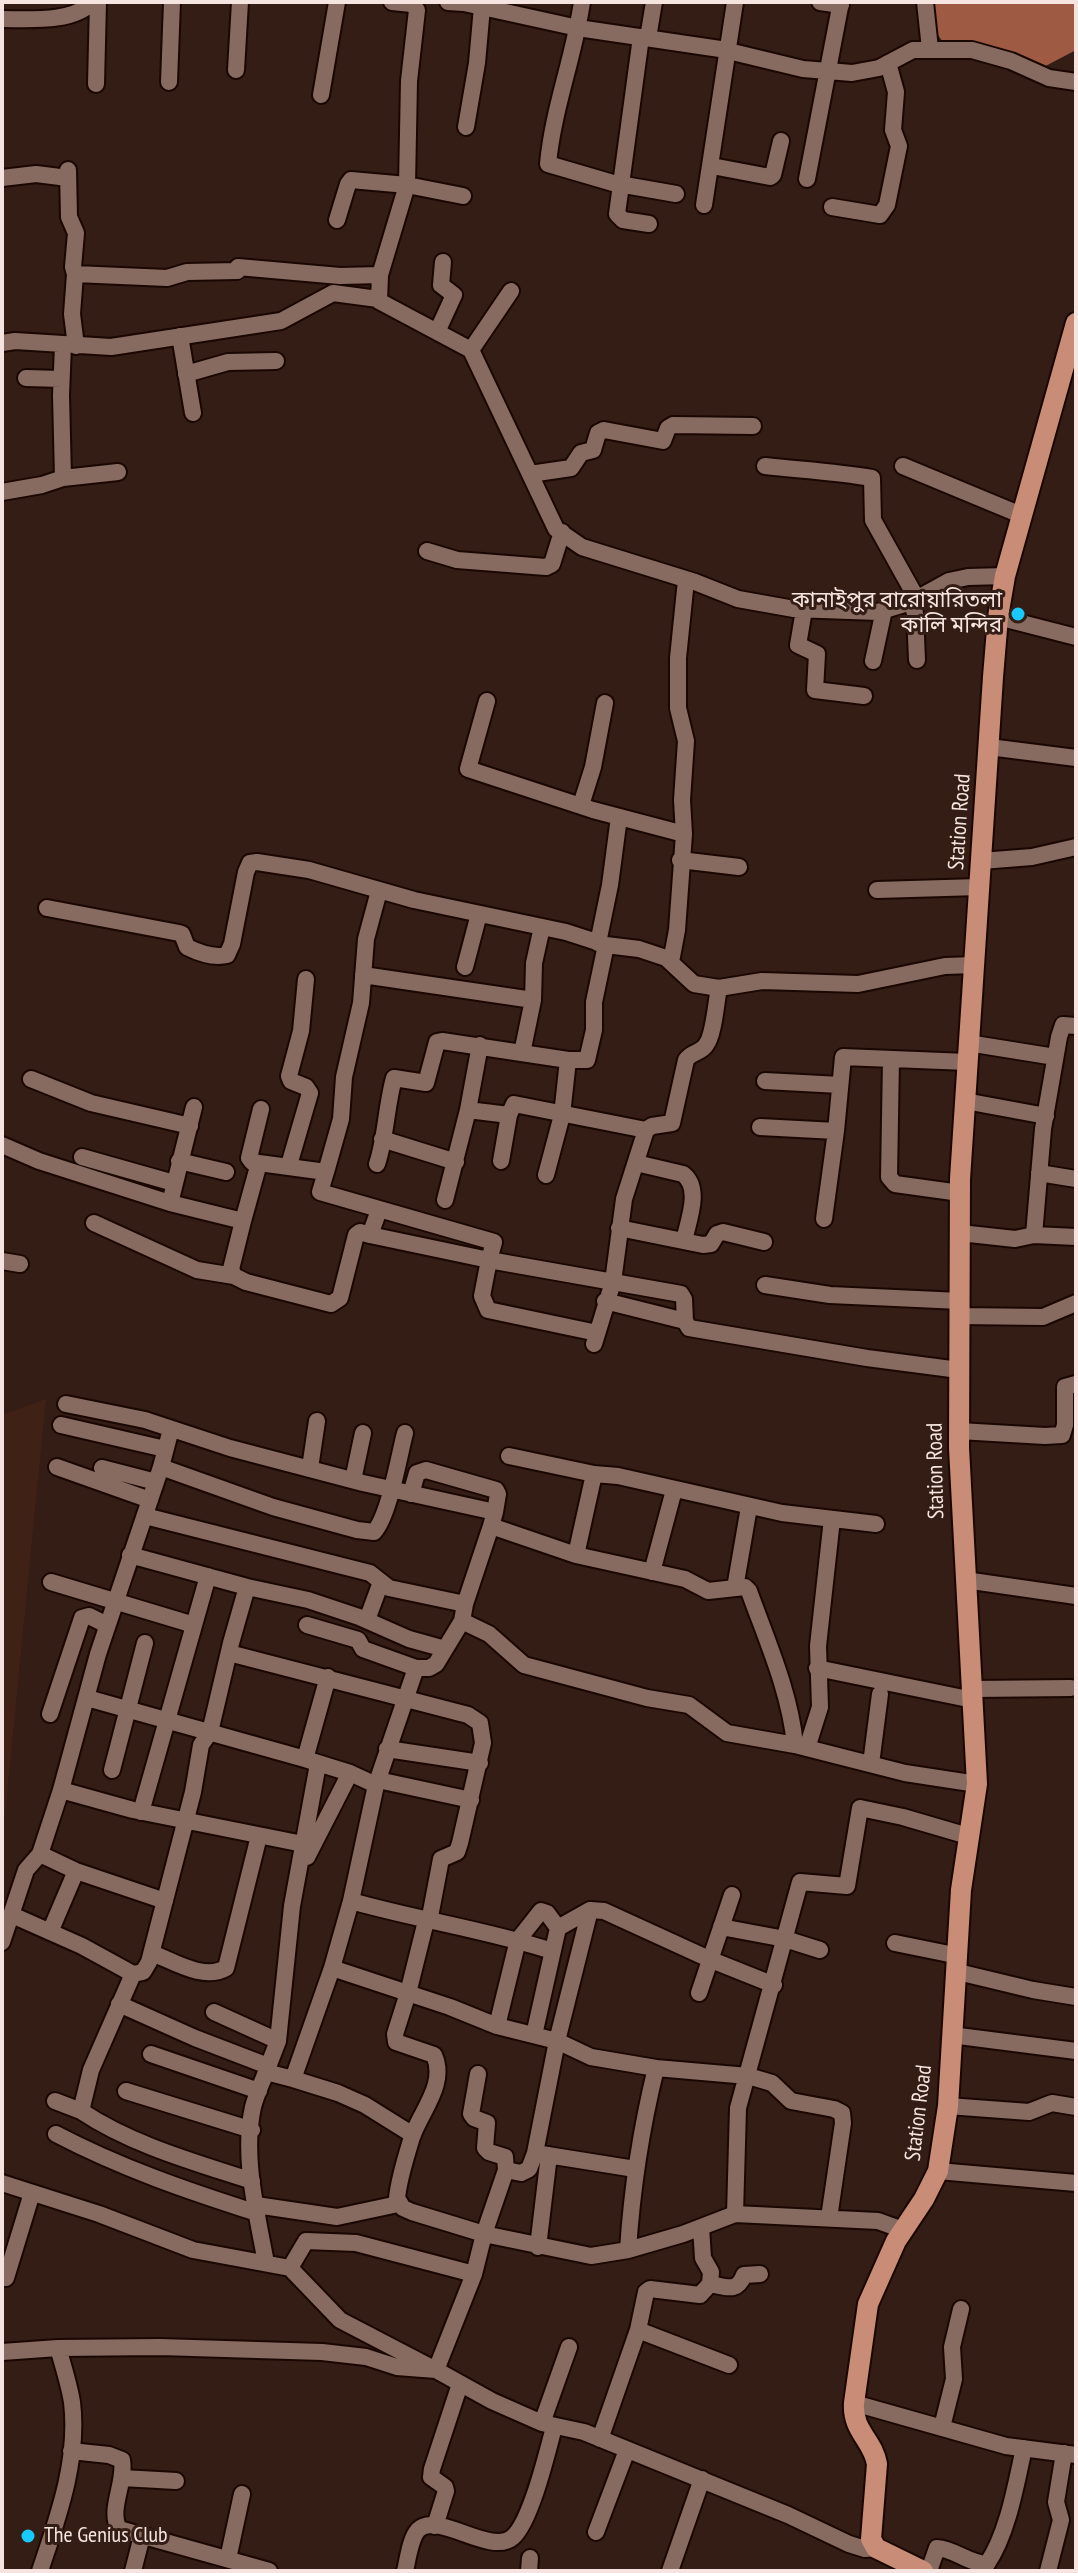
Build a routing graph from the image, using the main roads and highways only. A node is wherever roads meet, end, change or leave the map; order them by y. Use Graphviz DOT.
graph roads {
  1 [pos="1076,323"];
  2 [pos="926,2571"];
  1 -- 2 [label="main road, Station Road"];
}
